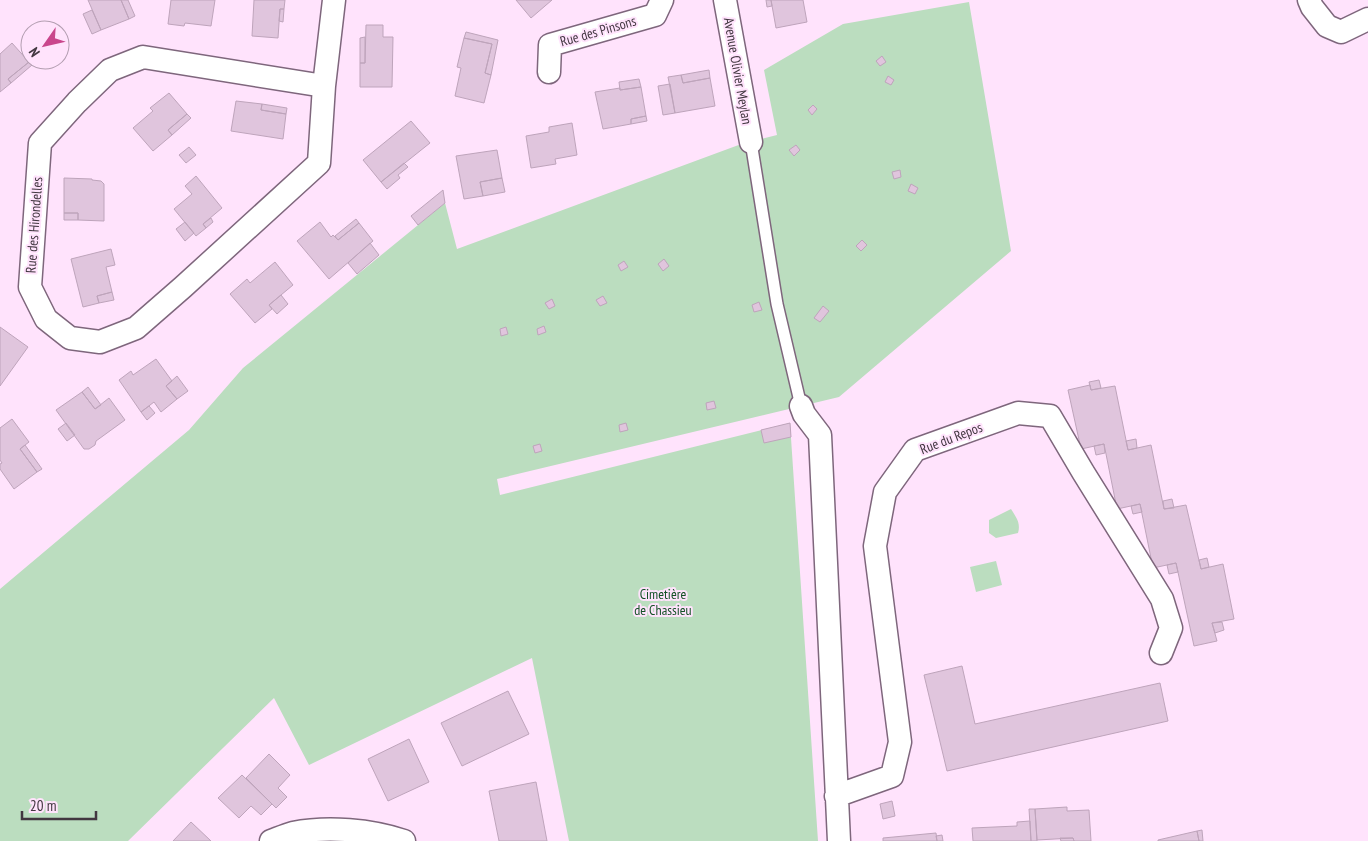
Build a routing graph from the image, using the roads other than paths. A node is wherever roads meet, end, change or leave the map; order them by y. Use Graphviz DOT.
graph roads {
  1 [pos="334,0"];
  2 [pos="662,0"];
  3 [pos="725,0"];
  4 [pos="1309,0"];
  5 [pos="1368,18"];
  6 [pos="549,72"];
  7 [pos="324,86"];
  8 [pos="751,142"];
  9 [pos="801,406"];
  10 [pos="1161,653"];
  11 [pos="836,796"];
  12 [pos="271,841"];
  13 [pos="404,841"];
  14 [pos="839,841"];
  1 -- 7 [label="street, Rue des Hirondelles"];
  2 -- 6 [label="street, Rue des Pinsons"];
  3 -- 8 [label="street, Avenue Olivier Meylan"];
  4 -- 5 [label="street"];
  7 -- 7 [label="street, Rue des Hirondelles"];
  8 -- 9 [label="lane"];
  9 -- 11 [label="street"];
  10 -- 11 [label="street, Rue du Repos"];
  11 -- 14 [label="street"];
  12 -- 13 [label="street"];
}
